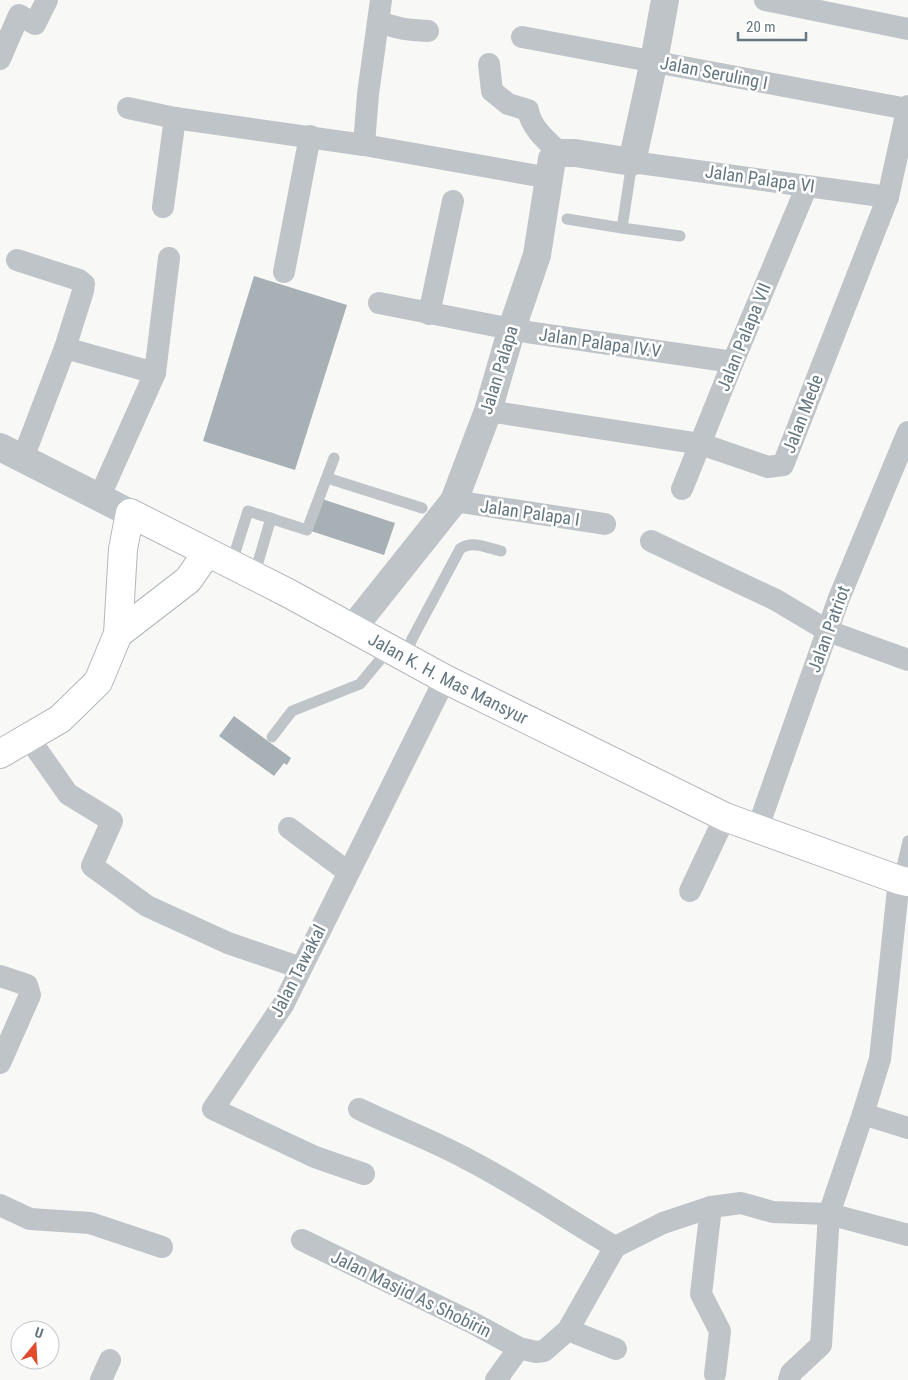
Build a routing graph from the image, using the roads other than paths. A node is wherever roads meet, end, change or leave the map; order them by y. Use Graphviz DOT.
graph roads {
  1 [pos="47,0"];
  2 [pos="665,0"];
  3 [pos="765,0"];
  4 [pos="380,10"];
  5 [pos="908,29"];
  6 [pos="428,31"];
  7 [pos="522,37"];
  8 [pos="0,59"];
  9 [pos="654,61"];
  10 [pos="488,64"];
  11 [pos="907,107"];
  12 [pos="128,108"];
  13 [pos="175,118"];
  14 [pos="310,136"];
  15 [pos="364,145"];
  16 [pos="560,153"];
  17 [pos="632,162"];
  18 [pos="550,178"];
  19 [pos="807,186"];
  20 [pos="888,197"];
  21 [pos="454,201"];
  22 [pos="162,207"];
  23 [pos="567,218"];
  24 [pos="622,228"];
  25 [pos="680,236"];
  26 [pos="169,258"];
  27 [pos="17,260"];
  28 [pos="284,272"];
  29 [pos="379,303"];
  30 [pos="429,314"];
  31 [pos="512,328"];
  32 [pos="65,348"];
  33 [pos="733,362"];
  34 [pos="155,373"];
  35 [pos="488,410"];
  36 [pos="908,432"];
  37 [pos="701,444"];
  38 [pos="12,452"];
  39 [pos="334,458"];
  40 [pos="328,478"];
  41 [pos="682,489"];
  42 [pos="99,498"];
  43 [pos="454,501"];
  44 [pos="422,508"];
  45 [pos="130,513"];
  46 [pos="271,518"];
  47 [pos="606,524"];
  48 [pos="652,541"];
  49 [pos="501,551"];
  50 [pos="231,565"];
  51 [pos="352,628"];
  52 [pos="828,631"];
  53 [pos="118,634"];
  54 [pos="397,653"];
  55 [pos="908,660"];
  56 [pos="445,679"];
  57 [pos="272,737"];
  58 [pos="28,738"];
  59 [pos="0,754"];
  60 [pos="725,817"];
  61 [pos="289,828"];
  62 [pos="757,830"];
  63 [pos="908,841"];
  64 [pos="348,872"];
  65 [pos="903,881"];
  66 [pos="690,891"];
  67 [pos="301,968"];
  68 [pos="0,976"];
  69 [pos="0,1063"];
  70 [pos="359,1109"];
  71 [pos="863,1114"];
  72 [pos="908,1128"];
  73 [pos="364,1174"];
  74 [pos="0,1205"];
  75 [pos="711,1207"];
  76 [pos="829,1214"];
  77 [pos="908,1235"];
  78 [pos="302,1240"];
  79 [pos="615,1246"];
  80 [pos="162,1247"];
  81 [pos="568,1330"];
  82 [pos="519,1348"];
  83 [pos="616,1350"];
  84 [pos="715,1374"];
  85 [pos="496,1380"];
  86 [pos="789,1380"];
  1 -- 8 [label="street"];
  2 -- 9 [label="street"];
  3 -- 5 [label="street"];
  4 -- 6 [label="street"];
  4 -- 15 [label="street"];
  7 -- 9 [label="street, Jalan Seruling I"];
  9 -- 11 [label="street, Jalan Seruling I"];
  9 -- 17 [label="street"];
  10 -- 16 [label="street"];
  11 -- 20 [label="street, Jalan Mede"];
  12 -- 13 [label="street"];
  13 -- 14 [label="street"];
  13 -- 22 [label="street"];
  14 -- 15 [label="street"];
  14 -- 28 [label="street"];
  15 -- 18 [label="street"];
  16 -- 17 [label="street"];
  16 -- 18 [label="street, Jalan Palapa"];
  17 -- 19 [label="street, Jalan Palapa VI"];
  17 -- 24 [label="lane"];
  18 -- 31 [label="street, Jalan Palapa"];
  19 -- 20 [label="street, Jalan Palapa VI"];
  19 -- 33 [label="street, Jalan Palapa VII"];
  20 -- 37 [label="street, Jalan Mede"];
  21 -- 30 [label="street"];
  23 -- 24 [label="lane"];
  24 -- 25 [label="lane"];
  26 -- 34 [label="street"];
  27 -- 32 [label="street"];
  29 -- 30 [label="street, Jalan Palapa IV.V"];
  30 -- 31 [label="street, Jalan Palapa IV.V"];
  31 -- 33 [label="street, Jalan Palapa IV.V"];
  31 -- 35 [label="street, Jalan Palapa"];
  32 -- 34 [label="street"];
  32 -- 38 [label="street"];
  33 -- 37 [label="street, Jalan Palapa VII"];
  34 -- 42 [label="street"];
  35 -- 37 [label="street, Jalan Mede"];
  35 -- 43 [label="street, Jalan Palapa"];
  36 -- 52 [label="street, Jalan Patriot"];
  37 -- 41 [label="street, Jalan Palapa VII"];
  38 -- 42 [label="street, Jalan K. H. Mas Mansyur"];
  39 -- 40 [label="lane"];
  40 -- 44 [label="lane"];
  40 -- 46 [label="lane"];
  42 -- 45 [label="street, Jalan K. H. Mas Mansyur"];
  43 -- 47 [label="street, Jalan Palapa I"];
  43 -- 51 [label="street, Jalan Palapa"];
  45 -- 50 [label="main road, Jalan K. H. Mas Mansyur"];
  45 -- 53 [label="main road"];
  46 -- 50 [label="lane"];
  46 -- 50 [label="lane"];
  48 -- 52 [label="street"];
  49 -- 54 [label="lane"];
  50 -- 51 [label="main road, Jalan K. H. Mas Mansyur"];
  50 -- 53 [label="main road"];
  51 -- 54 [label="main road, Jalan K. H. Mas Mansyur"];
  52 -- 55 [label="street"];
  52 -- 62 [label="street, Jalan Patriot"];
  53 -- 58 [label="main road"];
  54 -- 56 [label="main road, Jalan K. H. Mas Mansyur"];
  54 -- 57 [label="lane"];
  56 -- 60 [label="main road, Jalan K. H. Mas Mansyur"];
  56 -- 64 [label="street, Jalan Tawakal"];
  58 -- 59 [label="main road"];
  58 -- 67 [label="street"];
  60 -- 62 [label="main road, Jalan K. H. Mas Mansyur"];
  60 -- 66 [label="street"];
  61 -- 64 [label="street"];
  62 -- 65 [label="main road, Jalan K. H. Mas Mansyur"];
  63 -- 65 [label="lane"];
  64 -- 67 [label="street, Jalan Tawakal"];
  65 -- 71 [label="street"];
  67 -- 73 [label="street, Jalan Tawakal"];
  68 -- 69 [label="street"];
  70 -- 79 [label="street"];
  71 -- 72 [label="street"];
  71 -- 76 [label="street"];
  74 -- 80 [label="street"];
  75 -- 76 [label="street"];
  75 -- 79 [label="street"];
  75 -- 84 [label="street"];
  76 -- 77 [label="street"];
  76 -- 86 [label="street"];
  78 -- 82 [label="street, Jalan Masjid As Shobirin"];
  79 -- 81 [label="street, Jalan Masjid As Shobirin"];
  81 -- 82 [label="street, Jalan Masjid As Shobirin"];
  81 -- 83 [label="street"];
  82 -- 85 [label="street"];
}
